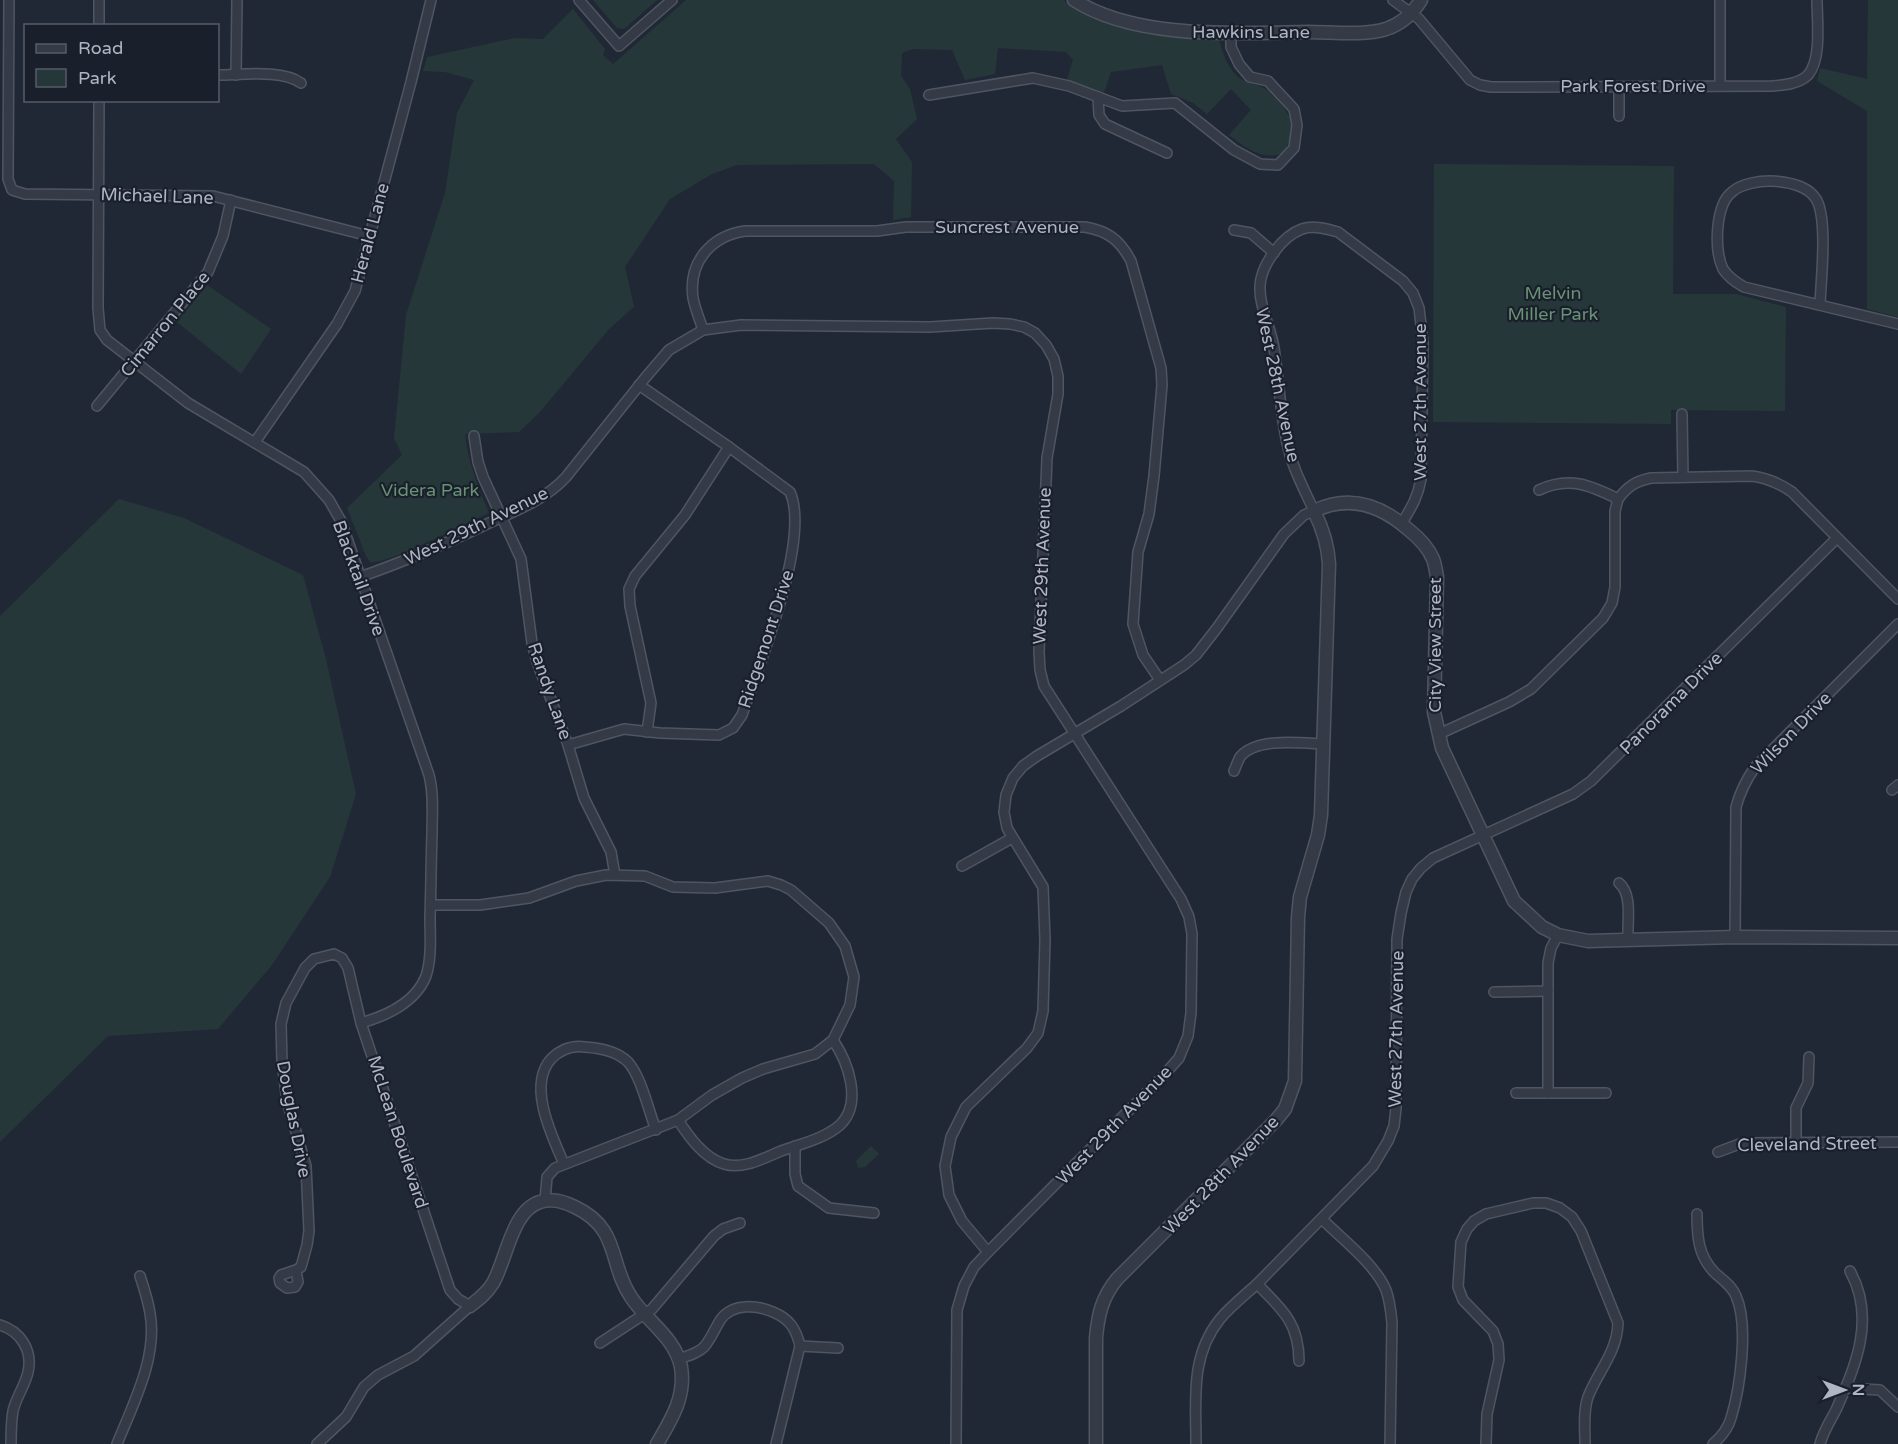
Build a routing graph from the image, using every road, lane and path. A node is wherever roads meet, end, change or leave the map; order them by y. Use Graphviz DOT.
graph roads {
  1 [pos="9,0"];
  2 [pos="99,0"];
  3 [pos="237,0"];
  4 [pos="430,0"];
  5 [pos="579,0"];
  6 [pos="672,0"];
  7 [pos="1074,0"];
  8 [pos="1393,0"];
  9 [pos="1421,0"];
  10 [pos="1720,0"];
  11 [pos="1817,0"];
  12 [pos="1411,14"];
  13 [pos="99,24"];
  14 [pos="1231,33"];
  15 [pos="219,75"];
  16 [pos="236,75"];
  17 [pos="301,83"];
  18 [pos="1720,86"];
  19 [pos="1619,87"];
  20 [pos="929,95"];
  21 [pos="1098,97"];
  22 [pos="99,102"];
  23 [pos="1619,116"];
  24 [pos="4,136"];
  25 [pos="1167,153"];
  26 [pos="98,194"];
  27 [pos="231,200"];
  28 [pos="1234,230"];
  29 [pos="369,236"];
  30 [pos="1274,253"];
  31 [pos="1820,304"];
  32 [pos="1898,324"];
  33 [pos="703,330"];
  34 [pos="134,362"];
  35 [pos="639,385"];
  36 [pos="97,406"];
  37 [pos="1682,414"];
  38 [pos="474,436"];
  39 [pos="255,442"];
  40 [pos="729,447"];
  41 [pos="1683,477"];
  42 [pos="1539,490"];
  43 [pos="1618,499"];
  44 [pos="1314,511"];
  45 [pos="502,518"];
  46 [pos="1402,523"];
  47 [pos="1837,538"];
  48 [pos="360,577"];
  49 [pos="1898,599"];
  50 [pos="1898,624"];
  51 [pos="1160,681"];
  52 [pos="647,732"];
  53 [pos="1076,734"];
  54 [pos="1439,734"];
  55 [pos="1324,744"];
  56 [pos="568,745"];
  57 [pos="1234,771"];
  58 [pos="1482,836"];
  59 [pos="1012,838"];
  60 [pos="962,866"];
  61 [pos="615,875"];
  62 [pos="1618,883"];
  63 [pos="430,905"];
  64 [pos="1558,935"];
  65 [pos="1735,938"];
  66 [pos="1898,938"];
  67 [pos="1628,940"];
  68 [pos="334,954"];
  69 [pos="1548,991"];
  70 [pos="1494,992"];
  71 [pos="361,1023"];
  72 [pos="833,1040"];
  73 [pos="1809,1056"];
  74 [pos="1548,1093"];
  75 [pos="1606,1093"];
  76 [pos="1516,1094"];
  77 [pos="678,1120"];
  78 [pos="656,1130"];
  79 [pos="1796,1142"];
  80 [pos="1898,1142"];
  81 [pos="795,1146"];
  82 [pos="1718,1152"];
  83 [pos="564,1164"];
  84 [pos="545,1201"];
  85 [pos="874,1214"];
  86 [pos="1697,1214"];
  87 [pos="1322,1219"];
  88 [pos="740,1223"];
  89 [pos="988,1252"];
  90 [pos="296,1270"];
  91 [pos="1850,1271"];
  92 [pos="141,1276"];
  93 [pos="1257,1284"];
  94 [pos="470,1306"];
  95 [pos="646,1315"];
  96 [pos="0,1325"];
  97 [pos="600,1343"];
  98 [pos="800,1346"];
  99 [pos="838,1348"];
  100 [pos="678,1359"];
  101 [pos="1299,1361"];
  102 [pos="1845,1388"];
  103 [pos="1898,1407"];
  104 [pos="118,1442"];
  105 [pos="11,1444"];
  106 [pos="128,1444"];
  107 [pos="317,1444"];
  108 [pos="657,1444"];
  109 [pos="776,1444"];
  110 [pos="956,1444"];
  111 [pos="1096,1444"];
  112 [pos="1196,1444"];
  113 [pos="1390,1444"];
  114 [pos="1486,1444"];
  115 [pos="1585,1444"];
  116 [pos="1713,1444"];
  117 [pos="1820,1444"];
  1 -- 24 [label="street"];
  2 -- 13 [label="street"];
  3 -- 16 [label="street"];
  4 -- 29 [label="street, Herald Lane"];
  5 -- 6 [label="street"];
  7 -- 14 [label="street, Hawkins Lane"];
  8 -- 12 [label="street, Park Forest Drive"];
  9 -- 12 [label="street, Hawkins Lane"];
  10 -- 18 [label="street"];
  11 -- 18 [label="street, Park Forest Drive"];
  12 -- 14 [label="street, Hawkins Lane"];
  12 -- 19 [label="street, Park Forest Drive"];
  14 -- 21 [label="street"];
  15 -- 16 [label="street"];
  16 -- 17 [label="street"];
  18 -- 19 [label="street, Park Forest Drive"];
  19 -- 23 [label="street"];
  20 -- 21 [label="street"];
  21 -- 25 [label="street"];
  22 -- 26 [label="street, Blacktail Drive"];
  24 -- 26 [label="street, Michael Lane"];
  26 -- 27 [label="street, Michael Lane"];
  26 -- 34 [label="street, Blacktail Drive"];
  27 -- 29 [label="street, Michael Lane"];
  27 -- 34 [label="street, Cimarron Place"];
  28 -- 30 [label="street"];
  29 -- 39 [label="street, Herald Lane"];
  30 -- 44 [label="street, West 28th Avenue"];
  30 -- 46 [label="street, West 27th Avenue"];
  31 -- 31 [label="street"];
  31 -- 32 [label="street"];
  33 -- 35 [label="street, West 29th Avenue"];
  33 -- 51 [label="street, Suncrest Avenue"];
  33 -- 53 [label="street, West 29th Avenue"];
  34 -- 36 [label="street, Cimarron Place"];
  34 -- 39 [label="street, Blacktail Drive"];
  35 -- 40 [label="street, Ridgemont Drive"];
  35 -- 45 [label="street, West 29th Avenue"];
  37 -- 41 [label="street"];
  38 -- 45 [label="street, Randy Lane"];
  39 -- 48 [label="street, Blacktail Drive"];
  40 -- 52 [label="street"];
  40 -- 52 [label="street, Ridgemont Drive"];
  41 -- 43 [label="street"];
  41 -- 47 [label="street"];
  42 -- 43 [label="street"];
  43 -- 54 [label="street"];
  44 -- 46 [label="street, City View Street"];
  44 -- 51 [label="street, City View Street"];
  44 -- 55 [label="street, West 28th Avenue"];
  45 -- 48 [label="street, West 29th Avenue"];
  45 -- 56 [label="street, Randy Lane"];
  46 -- 54 [label="street, City View Street"];
  47 -- 49 [label="street"];
  47 -- 58 [label="street, Panorama Drive"];
  48 -- 63 [label="street, Blacktail Drive"];
  50 -- 65 [label="street, Wilson Drive"];
  51 -- 53 [label="street, City View Street"];
  52 -- 56 [label="street, Ridgemont Drive"];
  53 -- 59 [label="street, City View Street"];
  53 -- 89 [label="street, West 29th Avenue"];
  54 -- 58 [label="street, City View Street"];
  55 -- 57 [label="street"];
  55 -- 111 [label="street, West 28th Avenue"];
  56 -- 61 [label="street, Randy Lane"];
  58 -- 64 [label="street, City View Street"];
  58 -- 87 [label="street, West 27th Avenue"];
  59 -- 60 [label="street"];
  59 -- 89 [label="street, City View Street"];
  61 -- 63 [label="street"];
  61 -- 72 [label="street"];
  62 -- 67 [label="street"];
  63 -- 71 [label="street, Blacktail Drive"];
  64 -- 67 [label="street, City View Street"];
  64 -- 69 [label="street"];
  65 -- 66 [label="street, City View Street"];
  65 -- 67 [label="street, City View Street"];
  68 -- 71 [label="street, McLean Boulevard"];
  68 -- 90 [label="street, Douglas Drive"];
  69 -- 70 [label="street"];
  69 -- 74 [label="street"];
  71 -- 94 [label="street, McLean Boulevard"];
  72 -- 77 [label="street"];
  72 -- 81 [label="street"];
  73 -- 79 [label="street"];
  74 -- 75 [label="street"];
  74 -- 76 [label="street"];
  77 -- 78 [label="street"];
  77 -- 81 [label="street"];
  78 -- 83 [label="street"];
  78 -- 83 [label="street"];
  79 -- 80 [label="street, Cleveland Street"];
  79 -- 82 [label="street, Cleveland Street"];
  81 -- 85 [label="street"];
  83 -- 84 [label="street"];
  84 -- 94 [label="street"];
  84 -- 95 [label="street"];
  86 -- 116 [label="street"];
  87 -- 93 [label="street, West 27th Avenue"];
  87 -- 113 [label="street"];
  88 -- 95 [label="street"];
  89 -- 110 [label="street, West 29th Avenue"];
  91 -- 102 [label="street"];
  92 -- 104 [label="street"];
  93 -- 101 [label="street"];
  93 -- 112 [label="street, West 27th Avenue"];
  94 -- 107 [label="street"];
  95 -- 97 [label="street"];
  95 -- 100 [label="street"];
  96 -- 105 [label="street"];
  98 -- 99 [label="street"];
  98 -- 100 [label="street"];
  98 -- 109 [label="street"];
  100 -- 108 [label="street"];
  102 -- 103 [label="street"];
  102 -- 117 [label="street"];
  104 -- 106 [label="street"];
  114 -- 115 [label="street"];
}
